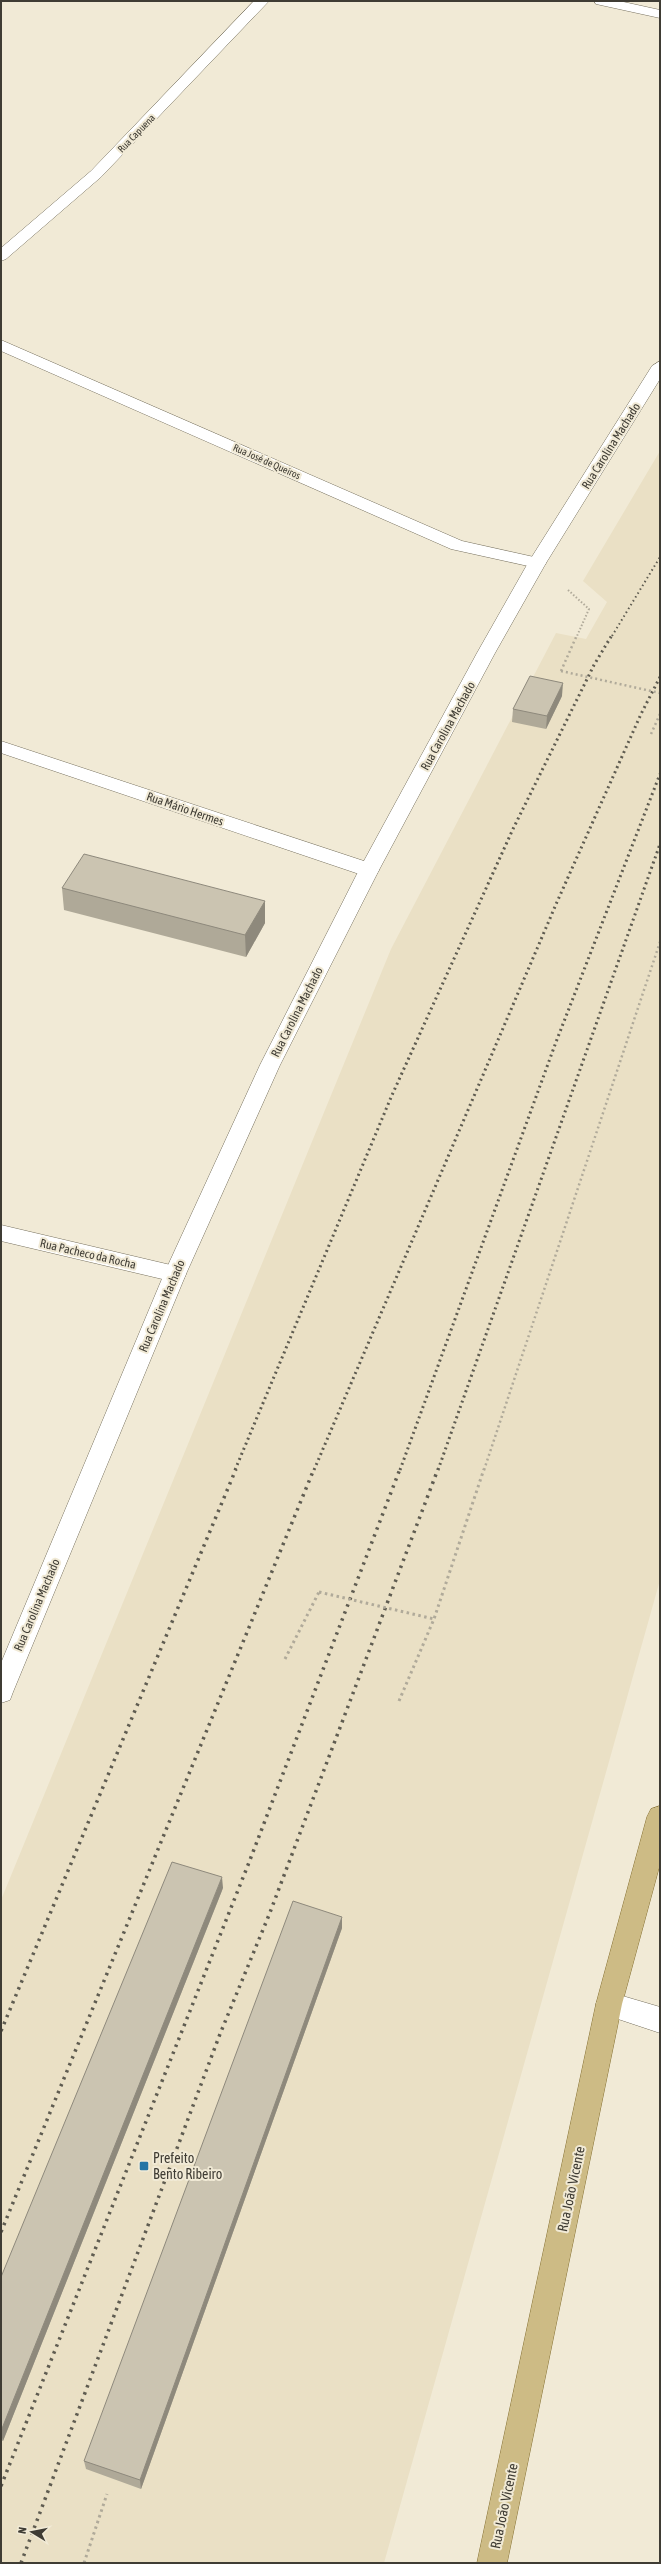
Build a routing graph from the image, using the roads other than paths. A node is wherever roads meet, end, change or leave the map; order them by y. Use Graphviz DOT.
graph roads {
  1 [pos="262,1"];
  2 [pos="601,1"];
  3 [pos="660,14"];
  4 [pos="1,256"];
  5 [pos="1,345"];
  6 [pos="660,366"];
  7 [pos="537,563"];
  8 [pos="1,747"];
  9 [pos="369,870"];
  10 [pos="1,1233"];
  11 [pos="175,1274"];
  12 [pos="1,1692"];
  13 [pos="660,1817"];
  14 [pos="609,2004"];
  15 [pos="660,2020"];
  16 [pos="492,2563"];
  1 -- 4 [label="street, Rua Capuena"];
  2 -- 3 [label="street"];
  5 -- 7 [label="street, Rua José de Queiros"];
  6 -- 7 [label="street, Rua Carolina Machado"];
  7 -- 9 [label="street, Rua Carolina Machado"];
  8 -- 9 [label="street, Rua Mário Hermes"];
  9 -- 11 [label="street, Rua Carolina Machado"];
  10 -- 11 [label="street, Rua Pacheco da Rocha"];
  11 -- 12 [label="street, Rua Carolina Machado"];
  13 -- 14 [label="main road, Rua João Vicente"];
  14 -- 15 [label="street"];
  14 -- 16 [label="main road, Rua João Vicente"];
}
